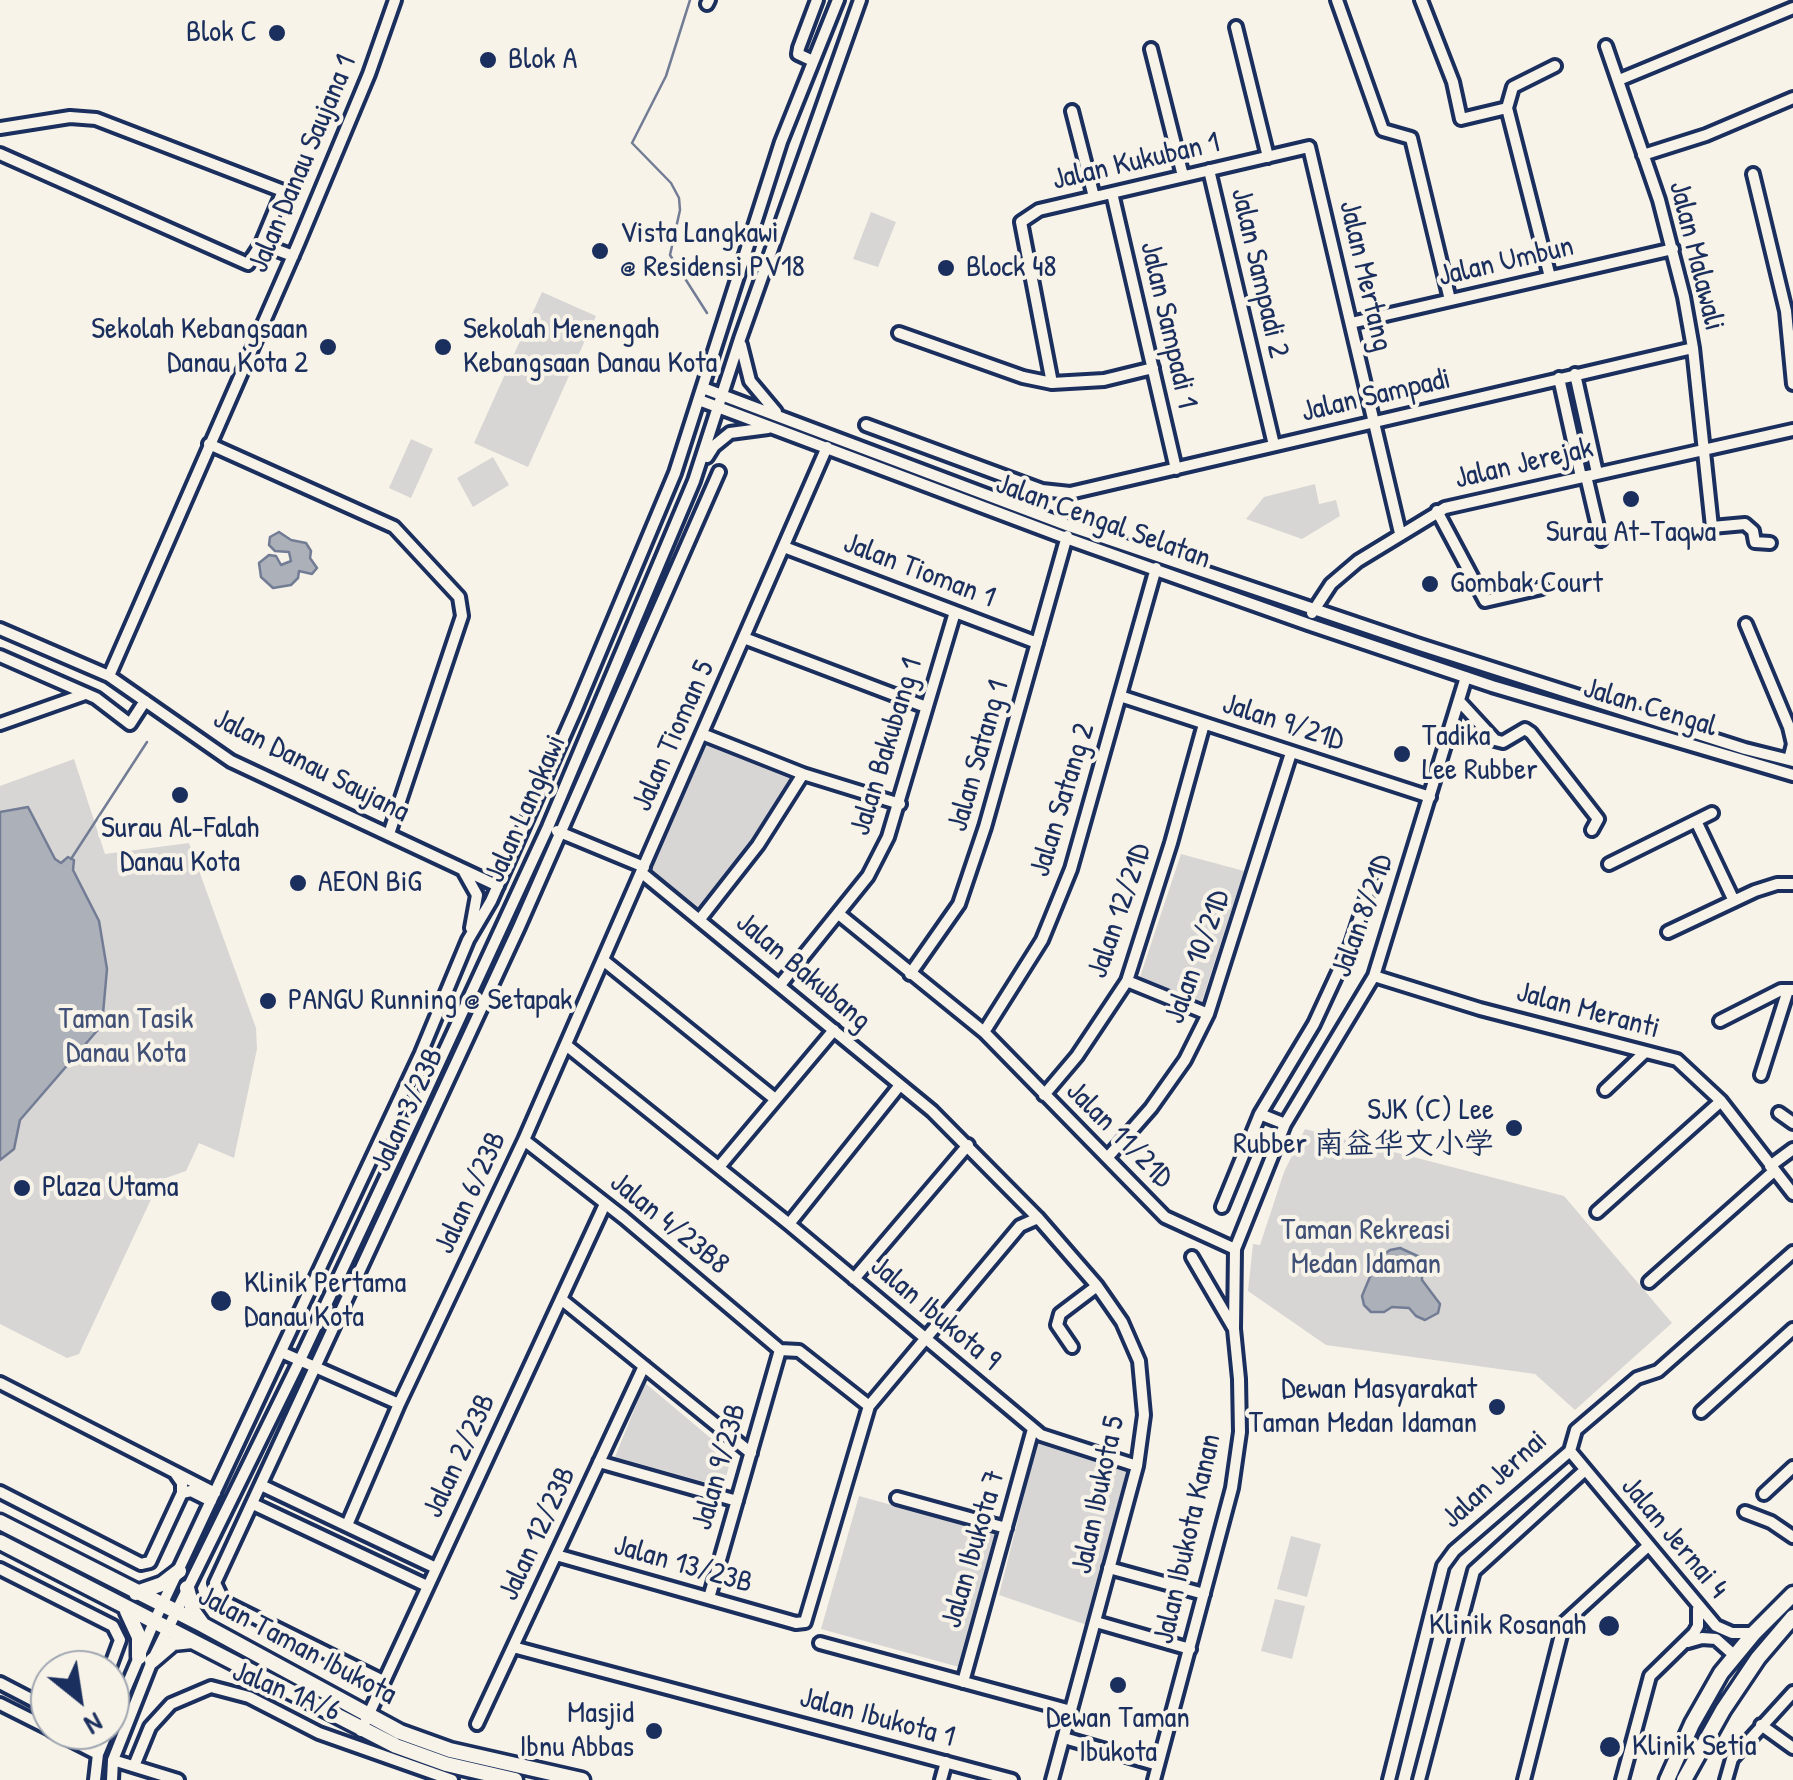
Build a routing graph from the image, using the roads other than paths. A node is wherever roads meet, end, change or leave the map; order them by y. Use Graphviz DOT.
graph roads {
  1 [pos="395,0"];
  2 [pos="817,0"];
  3 [pos="838,0"];
  4 [pos="860,0"];
  5 [pos="1336,0"];
  6 [pos="1421,0"];
  7 [pos="1793,8"];
  8 [pos="1236,27"];
  9 [pos="1606,46"];
  10 [pos="1152,49"];
  11 [pos="813,61"];
  12 [pos="1554,66"];
  13 [pos="1619,80"];
  14 [pos="1793,98"];
  15 [pos="1507,108"];
  16 [pos="1072,111"];
  17 [pos="0,128"];
  18 [pos="1309,147"];
  19 [pos="0,154"];
  20 [pos="1643,155"];
  21 [pos="1268,156"];
  22 [pos="1209,170"];
  23 [pos="1753,174"];
  24 [pos="1182,176"];
  25 [pos="1112,193"];
  26 [pos="1094,197"];
  27 [pos="261,244"];
  28 [pos="1673,248"];
  29 [pos="293,256"];
  30 [pos="1550,277"];
  31 [pos="1450,300"];
  32 [pos="1351,324"];
  33 [pos="900,332"];
  34 [pos="740,339"];
  35 [pos="1693,348"];
  36 [pos="1153,368"];
  37 [pos="1575,374"];
  38 [pos="1559,378"];
  39 [pos="1052,383"];
  40 [pos="1793,384"];
  41 [pos="701,394"];
  42 [pos="721,401"];
  43 [pos="777,421"];
  44 [pos="1374,422"];
  45 [pos="866,425"];
  46 [pos="1793,430"];
  47 [pos="209,444"];
  48 [pos="1274,445"];
  49 [pos="827,447"];
  50 [pos="1704,449"];
  51 [pos="1176,468"];
  52 [pos="718,472"];
  53 [pos="1588,475"];
  54 [pos="694,481"];
  55 [pos="1070,493"];
  56 [pos="1437,511"];
  57 [pos="1065,529"];
  58 [pos="1400,534"];
  59 [pos="1601,540"];
  60 [pos="1770,542"];
  61 [pos="784,547"];
  62 [pos="1156,568"];
  63 [pos="1542,588"];
  64 [pos="1314,610"];
  65 [pos="955,612"];
  66 [pos="1308,624"];
  67 [pos="1746,624"];
  68 [pos="0,630"];
  69 [pos="744,638"];
  70 [pos="1038,642"];
  71 [pos="0,656"];
  72 [pos="1496,670"];
  73 [pos="109,676"];
  74 [pos="1466,678"];
  75 [pos="1492,686"];
  76 [pos="86,694"];
  77 [pos="1120,696"];
  78 [pos="145,701"];
  79 [pos="1460,702"];
  80 [pos="926,707"];
  81 [pos="0,724"];
  82 [pos="1204,724"];
  83 [pos="1791,726"];
  84 [pos="702,734"];
  85 [pos="1291,753"];
  86 [pos="1791,760"];
  87 [pos="804,774"];
  88 [pos="1793,775"];
  89 [pos="1430,798"];
  90 [pos="900,804"];
  91 [pos="1712,814"];
  92 [pos="1696,822"];
  93 [pos="548,826"];
  94 [pos="1592,830"];
  95 [pos="389,834"];
  96 [pos="561,834"];
  97 [pos="1609,864"];
  98 [pos="462,869"];
  99 [pos="643,870"];
  100 [pos="525,876"];
  101 [pos="1371,882"];
  102 [pos="1793,884"];
  103 [pos="498,886"];
  104 [pos="1734,901"];
  105 [pos="510,908"];
  106 [pos="840,915"];
  107 [pos="700,919"];
  108 [pos="1668,932"];
  109 [pos="468,940"];
  110 [pos="603,960"];
  111 [pos="910,974"];
  112 [pos="1374,976"];
  113 [pos="1127,980"];
  114 [pos="780,985"];
  115 [pos="1790,990"];
  116 [pos="1208,1014"];
  117 [pos="1720,1021"];
  118 [pos="834,1030"];
  119 [pos="984,1032"];
  120 [pos="566,1045"];
  121 [pos="1645,1052"];
  122 [pos="1762,1074"];
  123 [pos="900,1084"];
  124 [pos="1605,1090"];
  125 [pos="1044,1095"];
  126 [pos="775,1099"];
  127 [pos="1721,1101"];
  128 [pos="932,1111"];
  129 [pos="1778,1113"];
  130 [pos="1259,1116"];
  131 [pos="1793,1123"];
  132 [pos="1284,1126"];
  133 [pos="524,1140"];
  134 [pos="968,1145"];
  135 [pos="1793,1149"];
  136 [pos="1108,1156"];
  137 [pos="719,1166"];
  138 [pos="1772,1168"];
  139 [pos="1793,1194"];
  140 [pos="605,1204"];
  141 [pos="1222,1207"];
  142 [pos="1597,1212"];
  143 [pos="1038,1218"];
  144 [pos="789,1224"];
  145 [pos="1234,1248"];
  146 [pos="1793,1252"];
  147 [pos="1192,1257"];
  148 [pos="854,1279"];
  149 [pos="1649,1282"];
  150 [pos="1097,1286"];
  151 [pos="561,1299"];
  152 [pos="1234,1329"];
  153 [pos="1793,1329"];
  154 [pos="925,1338"];
  155 [pos="1072,1347"];
  156 [pos="780,1350"];
  157 [pos="281,1352"];
  158 [pos="300,1360"];
  159 [pos="644,1366"];
  160 [pos="316,1367"];
  161 [pos="0,1383"];
  162 [pos="400,1404"];
  163 [pos="869,1406"];
  164 [pos="1702,1412"];
  165 [pos="1033,1429"];
  166 [pos="1570,1451"];
  167 [pos="751,1453"];
  168 [pos="599,1462"];
  169 [pos="1137,1466"];
  170 [pos="1793,1468"];
  171 [pos="1585,1470"];
  172 [pos="174,1474"];
  173 [pos="262,1484"];
  174 [pos="0,1492"];
  175 [pos="182,1493"];
  176 [pos="1764,1494"];
  177 [pos="213,1497"];
  178 [pos="898,1498"];
  179 [pos="737,1501"];
  180 [pos="252,1504"];
  181 [pos="1745,1512"];
  182 [pos="0,1522"];
  183 [pos="347,1525"];
  184 [pos="1006,1528"];
  185 [pos="1793,1538"];
  186 [pos="0,1542"];
  187 [pos="1648,1546"];
  188 [pos="556,1555"];
  189 [pos="436,1568"];
  190 [pos="1110,1568"];
  191 [pos="0,1569"];
  192 [pos="178,1571"];
  193 [pos="427,1586"];
  194 [pos="186,1588"];
  195 [pos="136,1593"];
  196 [pos="1204,1594"];
  197 [pos="1793,1594"];
  198 [pos="708,1598"];
  199 [pos="125,1608"];
  200 [pos="1698,1608"];
  201 [pos="169,1609"];
  202 [pos="1793,1615"];
  203 [pos="1096,1622"];
  204 [pos="161,1625"];
  205 [pos="204,1625"];
  206 [pos="1754,1633"];
  207 [pos="1787,1636"];
  208 [pos="193,1640"];
  209 [pos="1686,1642"];
  210 [pos="820,1643"];
  211 [pos="513,1647"];
  212 [pos="1190,1649"];
  213 [pos="116,1650"];
  214 [pos="1735,1656"];
  215 [pos="145,1659"];
  216 [pos="383,1681"];
  217 [pos="963,1682"];
  218 [pos="0,1683"];
  219 [pos="130,1688"];
  220 [pos="1793,1692"];
  221 [pos="30,1699"];
  222 [pos="0,1704"];
  223 [pos="1071,1711"];
  224 [pos="30,1719"];
  225 [pos="364,1723"];
  226 [pos="477,1724"];
  227 [pos="1761,1725"];
  228 [pos="1064,1738"];
  229 [pos="1793,1748"];
  230 [pos="90,1750"];
  231 [pos="100,1750"];
  232 [pos="98,1754"];
  233 [pos="113,1760"];
  234 [pos="946,1762"];
  235 [pos="1158,1764"];
  236 [pos="134,1766"];
  237 [pos="542,1775"];
  238 [pos="95,1780"];
  239 [pos="112,1780"];
  240 [pos="178,1780"];
  241 [pos="452,1780"];
  242 [pos="516,1780"];
  243 [pos="582,1780"];
  244 [pos="941,1780"];
  245 [pos="1012,1780"];
  246 [pos="1052,1780"];
  247 [pos="1154,1780"];
  248 [pos="1389,1780"];
  249 [pos="1418,1780"];
  250 [pos="1524,1780"];
  251 [pos="1622,1780"];
  252 [pos="1668,1780"];
  253 [pos="1684,1780"];
  254 [pos="1726,1780"];
  1 -- 29 [label="street, Jalan Danau Saujana 1"];
  2 -- 11 [label="street"];
  3 -- 11 [label="street, Jalan Langkawi"];
  4 -- 34 [label="street, Jalan Langkawi"];
  5 -- 31 [label="street"];
  6 -- 15 [label="street"];
  7 -- 13 [label="street"];
  8 -- 21 [label="street"];
  9 -- 13 [label="street, Jalan Malawali"];
  10 -- 24 [label="street"];
  11 -- 41 [label="street, Jalan Langkawi"];
  12 -- 15 [label="street"];
  13 -- 20 [label="street, Jalan Malawali"];
  14 -- 20 [label="street"];
  15 -- 30 [label="street"];
  16 -- 26 [label="street"];
  17 -- 27 [label="street"];
  18 -- 21 [label="street, Jalan Kukuban 1"];
  18 -- 32 [label="street, Jalan Mertang"];
  19 -- 27 [label="street"];
  20 -- 28 [label="street, Jalan Malawali"];
  21 -- 22 [label="street, Jalan Kukuban 1"];
  22 -- 24 [label="street, Jalan Kukuban 1"];
  22 -- 48 [label="street, Jalan Sampadi 2"];
  23 -- 40 [label="street"];
  24 -- 25 [label="street, Jalan Kukuban 1"];
  25 -- 26 [label="street, Jalan Kukuban 1"];
  25 -- 36 [label="street, Jalan Sampadi 1"];
  26 -- 39 [label="street, Jalan Kukuban 1"];
  27 -- 29 [label="street"];
  28 -- 30 [label="street, Jalan Umbun"];
  28 -- 35 [label="street, Jalan Malawali"];
  29 -- 47 [label="street, Jalan Danau Saujana 1"];
  30 -- 31 [label="street, Jalan Umbun"];
  31 -- 32 [label="street, Jalan Umbun"];
  32 -- 44 [label="street, Jalan Mertang"];
  33 -- 39 [label="street"];
  34 -- 42 [label="street, Jalan Langkawi"];
  34 -- 43 [label="street"];
  35 -- 37 [label="street, Jalan Sampadi"];
  35 -- 50 [label="street, Jalan Malawali"];
  36 -- 39 [label="street"];
  36 -- 51 [label="street, Jalan Sampadi 1"];
  37 -- 38 [label="street, Jalan Sampadi"];
  37 -- 53 [label="street"];
  38 -- 44 [label="street, Jalan Sampadi"];
  38 -- 53 [label="street"];
  41 -- 42 [label="street, Jalan Cengal Selatan"];
  41 -- 103 [label="street, Jalan Langkawi"];
  42 -- 43 [label="street, Jalan Cengal Selatan"];
  42 -- 54 [label="street, Jalan Langkawi"];
  43 -- 49 [label="street, Jalan Cengal Selatan"];
  43 -- 54 [label="street"];
  43 -- 57 [label="street, Jalan Cengal Selatan"];
  44 -- 48 [label="street, Jalan Sampadi"];
  44 -- 58 [label="street, Jalan Mertang"];
  45 -- 55 [label="street, Jalan Sampadi"];
  46 -- 50 [label="street, Jalan Jerejak"];
  47 -- 73 [label="street, Jalan Danau Saujana 1"];
  47 -- 95 [label="street"];
  48 -- 51 [label="street, Jalan Sampadi"];
  49 -- 57 [label="street, Jalan Cengal Selatan"];
  49 -- 61 [label="street, Jalan Tioman 5"];
  50 -- 53 [label="street, Jalan Jerejak"];
  50 -- 60 [label="street, Jalan Malawali"];
  51 -- 55 [label="street, Jalan Sampadi"];
  52 -- 96 [label="street, Jalan 3/23B"];
  53 -- 56 [label="street, Jalan Jerejak"];
  53 -- 59 [label="street"];
  54 -- 93 [label="street, Jalan Langkawi"];
  55 -- 57 [label="street"];
  56 -- 58 [label="street, Jalan Jerejak"];
  56 -- 63 [label="street"];
  57 -- 62 [label="street, Jalan Cengal Selatan"];
  57 -- 64 [label="street, Jalan Cengal Selatan"];
  57 -- 70 [label="street, Jalan Satang 1"];
  58 -- 64 [label="street, Jalan Jerejak"];
  61 -- 65 [label="street, Jalan Tioman 1"];
  61 -- 69 [label="street, Jalan Tioman 5"];
  62 -- 66 [label="street, Jalan Cengal Selatan"];
  62 -- 77 [label="street, Jalan Satang 2"];
  64 -- 66 [label="street, Jalan Jerejak"];
  64 -- 72 [label="street, Jalan Cengal Selatan"];
  65 -- 70 [label="street, Jalan Tioman 1"];
  65 -- 80 [label="street, Jalan Bakubang 1"];
  66 -- 74 [label="street, Jalan Cengal Selatan"];
  67 -- 83 [label="street"];
  68 -- 73 [label="street, Jalan Danau Saujana"];
  69 -- 80 [label="street"];
  69 -- 84 [label="street, Jalan Tioman 5"];
  70 -- 111 [label="street, Jalan Satang 1"];
  71 -- 76 [label="street"];
  72 -- 86 [label="street, Jalan Cengal"];
  73 -- 78 [label="street, Jalan Danau Saujana"];
  74 -- 75 [label="street, Jalan Cengal Selatan"];
  74 -- 79 [label="street, Jalan 8/21D"];
  75 -- 88 [label="street, Jalan Cengal"];
  76 -- 78 [label="street"];
  76 -- 81 [label="street"];
  77 -- 82 [label="street, Jalan 9/21D"];
  77 -- 119 [label="street, Jalan Satang 2"];
  78 -- 95 [label="street, Jalan Danau Saujana"];
  79 -- 89 [label="street, Jalan 8/21D"];
  79 -- 94 [label="street"];
  80 -- 90 [label="street, Jalan Bakubang 1"];
  82 -- 85 [label="street, Jalan 9/21D"];
  82 -- 113 [label="street, Jalan 12/21D"];
  83 -- 86 [label="street"];
  84 -- 87 [label="street"];
  84 -- 99 [label="street, Jalan Tioman 5"];
  85 -- 89 [label="street, Jalan 9/21D"];
  85 -- 116 [label="street, Jalan 10/21D"];
  87 -- 90 [label="street"];
  87 -- 107 [label="street"];
  89 -- 112 [label="street, Jalan 8/21D"];
  90 -- 106 [label="street, Jalan Bakubang 1"];
  91 -- 92 [label="street"];
  92 -- 97 [label="street"];
  92 -- 104 [label="street"];
  93 -- 96 [label="street, Jalan Bakubang"];
  93 -- 100 [label="street, Jalan Langkawi"];
  95 -- 98 [label="street, Jalan Danau Saujana"];
  96 -- 99 [label="street, Jalan Bakubang"];
  96 -- 160 [label="street, Jalan 3/23B"];
  98 -- 103 [label="street, Jalan Danau Saujana"];
  98 -- 109 [label="street"];
  99 -- 107 [label="street, Jalan Bakubang"];
  99 -- 110 [label="street, Jalan Tioman 5"];
  100 -- 103 [label="street"];
  100 -- 105 [label="street, Jalan Langkawi"];
  101 -- 130 [label="street"];
  102 -- 104 [label="street"];
  103 -- 105 [label="street"];
  103 -- 109 [label="street, Jalan Langkawi"];
  104 -- 108 [label="street"];
  105 -- 158 [label="street, Jalan Langkawi"];
  106 -- 111 [label="street, Jalan 11/21D"];
  106 -- 114 [label="street, Jalan Bakubang 1"];
  107 -- 114 [label="street, Jalan Bakubang"];
  109 -- 157 [label="street, Jalan Langkawi"];
  110 -- 120 [label="street, Jalan Tioman 5"];
  110 -- 126 [label="street"];
  111 -- 119 [label="street, Jalan 11/21D"];
  112 -- 121 [label="street, Jalan Meranti"];
  112 -- 132 [label="street, Jalan 8/21D"];
  113 -- 116 [label="street"];
  113 -- 125 [label="street, Jalan 12/21D"];
  114 -- 118 [label="street, Jalan Bakubang"];
  115 -- 117 [label="street"];
  115 -- 122 [label="street"];
  116 -- 136 [label="street, Jalan 10/21D"];
  118 -- 123 [label="street, Jalan Bakubang"];
  118 -- 126 [label="street"];
  119 -- 125 [label="street, Jalan 11/21D"];
  120 -- 133 [label="street, Jalan 6/23B"];
  120 -- 137 [label="street, Jalan Ibukota 9"];
  121 -- 124 [label="street"];
  121 -- 127 [label="street, Jalan Meranti"];
  123 -- 128 [label="street, Jalan Bakubang"];
  123 -- 144 [label="street"];
  125 -- 136 [label="street, Jalan 11/21D"];
  126 -- 137 [label="street"];
  127 -- 138 [label="street, Jalan Meranti"];
  127 -- 142 [label="street"];
  128 -- 134 [label="street, Jalan Ibukota 5"];
  129 -- 131 [label="street"];
  130 -- 132 [label="street"];
  130 -- 141 [label="street"];
  132 -- 145 [label="street, Jalan 8/21D"];
  133 -- 140 [label="street, Jalan 4/23B8"];
  133 -- 162 [label="street, Jalan 6/23B"];
  134 -- 143 [label="street, Jalan Ibukota 5"];
  134 -- 148 [label="street"];
  135 -- 138 [label="street"];
  136 -- 145 [label="street, Jalan 11/21D"];
  137 -- 144 [label="street, Jalan Ibukota 9"];
  138 -- 139 [label="street, Jalan Meranti"];
  138 -- 149 [label="street"];
  140 -- 151 [label="street, Jalan 2/23B"];
  140 -- 156 [label="street, Jalan 4/23B8"];
  143 -- 150 [label="street, Jalan Ibukota 5"];
  143 -- 154 [label="street"];
  144 -- 148 [label="street, Jalan Ibukota 9"];
  145 -- 152 [label="street, Jalan 8/21D"];
  146 -- 166 [label="street, Jalan Jernai"];
  147 -- 152 [label="street, Jalan Ibukota Kanan"];
  148 -- 154 [label="street, Jalan Ibukota 9"];
  150 -- 155 [label="street"];
  150 -- 169 [label="street, Jalan Ibukota 5"];
  151 -- 159 [label="street"];
  151 -- 189 [label="street, Jalan 2/23B"];
  152 -- 196 [label="street, Jalan Ibukota Kanan"];
  153 -- 164 [label="street"];
  154 -- 163 [label="street"];
  154 -- 165 [label="street, Jalan Ibukota 9"];
  156 -- 163 [label="street, Jalan 4/23B8"];
  156 -- 167 [label="street, Jalan 9/23B"];
  157 -- 158 [label="street"];
  157 -- 177 [label="street, Jalan Langkawi"];
  158 -- 160 [label="street"];
  158 -- 194 [label="street, Jalan Langkawi"];
  159 -- 167 [label="street"];
  159 -- 168 [label="street, Jalan 12/23B"];
  160 -- 162 [label="street"];
  160 -- 173 [label="street, Jalan 3/23B"];
  161 -- 172 [label="street"];
  162 -- 183 [label="street, Jalan 6/23B"];
  163 -- 198 [label="street, Jalan 13/23B"];
  165 -- 169 [label="street, Jalan Ibukota 9"];
  165 -- 184 [label="street, Jalan Ibukota 7"];
  166 -- 171 [label="street, Jalan Jernai 4"];
  166 -- 248 [label="street, Jalan Jernai"];
  167 -- 179 [label="street, Jalan 9/23B"];
  168 -- 179 [label="street"];
  168 -- 188 [label="street, Jalan 12/23B"];
  169 -- 190 [label="street, Jalan Ibukota 5"];
  170 -- 176 [label="street"];
  171 -- 187 [label="street, Jalan Jernai 4"];
  171 -- 249 [label="street"];
  172 -- 175 [label="street"];
  172 -- 177 [label="street"];
  173 -- 180 [label="street, Jalan 3/23B"];
  173 -- 183 [label="street"];
  174 -- 175 [label="street"];
  175 -- 177 [label="street"];
  177 -- 192 [label="street, Jalan Langkawi"];
  178 -- 184 [label="street"];
  179 -- 198 [label="street, Jalan 9/23B"];
  180 -- 193 [label="street"];
  180 -- 216 [label="street, Jalan 3/23B"];
  181 -- 185 [label="street"];
  182 -- 195 [label="main road, Jalan Taman Ibukota"];
  183 -- 189 [label="street"];
  184 -- 217 [label="street, Jalan Ibukota 7"];
  186 -- 199 [label="main road, Jalan Taman Ibukota"];
  187 -- 200 [label="street, Jalan Jernai 4"];
  187 -- 250 [label="street"];
  188 -- 198 [label="street, Jalan 13/23B"];
  188 -- 211 [label="street, Jalan 12/23B"];
  189 -- 193 [label="street, Jalan 2/23B"];
  190 -- 196 [label="street"];
  190 -- 203 [label="street, Jalan Ibukota 5"];
  191 -- 213 [label="street"];
  192 -- 195 [label="main road"];
  192 -- 201 [label="street, Jalan Langkawi"];
  193 -- 216 [label="street, Jalan 2/23B"];
  194 -- 201 [label="street, Jalan Langkawi"];
  194 -- 205 [label="main road"];
  195 -- 201 [label="main road, Jalan Taman Ibukota"];
  196 -- 212 [label="street, Jalan Ibukota Kanan"];
  197 -- 206 [label="main road"];
  199 -- 204 [label="main road, Jalan Taman Ibukota"];
  199 -- 215 [label="main road"];
  200 -- 206 [label="street, Jalan Jernai 4"];
  200 -- 209 [label="street"];
  201 -- 204 [label="street"];
  201 -- 205 [label="main road, Jalan Taman Ibukota"];
  202 -- 207 [label="main road"];
  202 -- 214 [label="main road"];
  203 -- 212 [label="street"];
  203 -- 223 [label="street, Jalan Ibukota 5"];
  204 -- 208 [label="main road, Jalan Taman Ibukota"];
  204 -- 215 [label="street"];
  205 -- 225 [label="main road, Jalan Taman Ibukota"];
  206 -- 214 [label="main road"];
  207 -- 253 [label="main road"];
  208 -- 215 [label="main road"];
  208 -- 225 [label="main road, Jalan Taman Ibukota"];
  209 -- 214 [label="street"];
  209 -- 251 [label="street"];
  210 -- 217 [label="street"];
  211 -- 226 [label="street, Jalan 12/23B"];
  211 -- 234 [label="street, Jalan Ibukota 1"];
  212 -- 235 [label="street, Jalan Ibukota Kanan"];
  214 -- 252 [label="main road"];
  215 -- 219 [label="street"];
  215 -- 233 [label="street"];
  216 -- 225 [label="street, Jalan 2/23B"];
  217 -- 223 [label="street"];
  218 -- 221 [label="street"];
  220 -- 227 [label="street"];
  222 -- 224 [label="street"];
  223 -- 228 [label="street, Jalan Ibukota 5"];
  225 -- 237 [label="main road, Jalan Taman Ibukota"];
  225 -- 242 [label="main road, Jalan Taman Ibukota"];
  227 -- 229 [label="street"];
  227 -- 254 [label="street"];
  228 -- 235 [label="street"];
  228 -- 246 [label="street, Jalan Ibukota 5"];
  230 -- 232 [label="street"];
  231 -- 232 [label="street"];
  232 -- 238 [label="street"];
  233 -- 236 [label="street"];
  233 -- 239 [label="street"];
  234 -- 244 [label="street"];
  234 -- 245 [label="street, Jalan Ibukota 1"];
  235 -- 247 [label="street, Jalan Ibukota Kanan"];
  236 -- 240 [label="street"];
  236 -- 241 [label="street, Jalan 1A/6"];
  237 -- 243 [label="main road, Jalan Taman Ibukota"];
}
